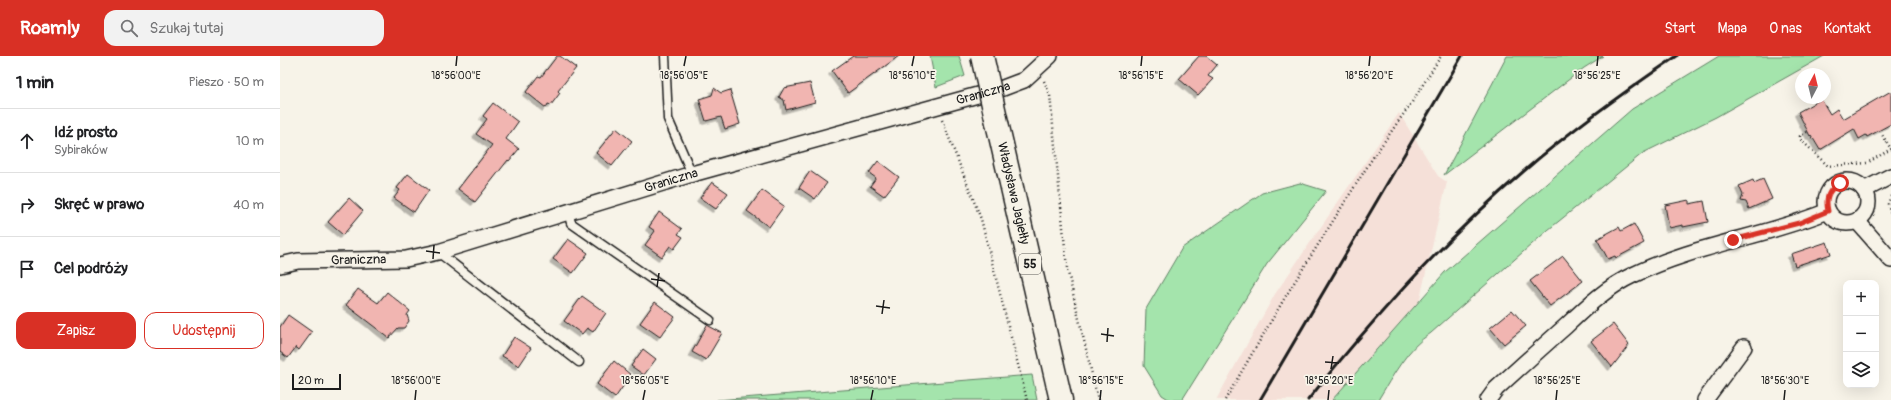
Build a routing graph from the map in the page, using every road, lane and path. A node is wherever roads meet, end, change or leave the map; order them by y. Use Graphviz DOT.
graph roads {
  1 [pos="665,56"];
  2 [pos="982,56"];
  3 [pos="1050,56"];
  4 [pos="1441,56"];
  5 [pos="1035,71"];
  6 [pos="937,108"];
  7 [pos="1807,132"];
  8 [pos="1881,132"];
  9 [pos="1891,149"];
  10 [pos="692,174"];
  11 [pos="1891,176"];
  12 [pos="1864,190"];
  13 [pos="1891,196"];
  14 [pos="1828,211"];
  15 [pos="568,212"];
  16 [pos="1891,214"];
  17 [pos="1857,221"];
  18 [pos="438,252"];
  19 [pos="1891,260"];
  20 [pos="280,265"];
  21 [pos="710,320"];
  22 [pos="1744,347"];
  23 [pos="579,362"];
  24 [pos="1027,400"];
  25 [pos="1061,400"];
  26 [pos="1098,400"];
  27 [pos="1225,400"];
  28 [pos="1488,400"];
  29 [pos="1706,400"];
  1 -- 10 [label="lane"];
  2 -- 25 [label="main road, Władysława Jagiełły / 55, bridge"];
  3 -- 5 [label="street, Graniczna"];
  4 -- 27 [label="path"];
  5 -- 6 [label="street, Graniczna"];
  5 -- 26 [label="path"];
  6 -- 10 [label="street, Graniczna"];
  6 -- 24 [label="path"];
  7 -- 9 [label="path"];
  8 -- 9 [label="path"];
  10 -- 15 [label="street, Graniczna"];
  11 -- 12 [label="street"];
  12 -- 14 [label="street"];
  12 -- 17 [label="street"];
  13 -- 16 [label="path"];
  14 -- 17 [label="street"];
  14 -- 28 [label="street"];
  15 -- 18 [label="street, Graniczna"];
  15 -- 21 [label="lane"];
  17 -- 19 [label="street"];
  18 -- 20 [label="street, Graniczna"];
  18 -- 23 [label="lane"];
  22 -- 29 [label="street"];
}
